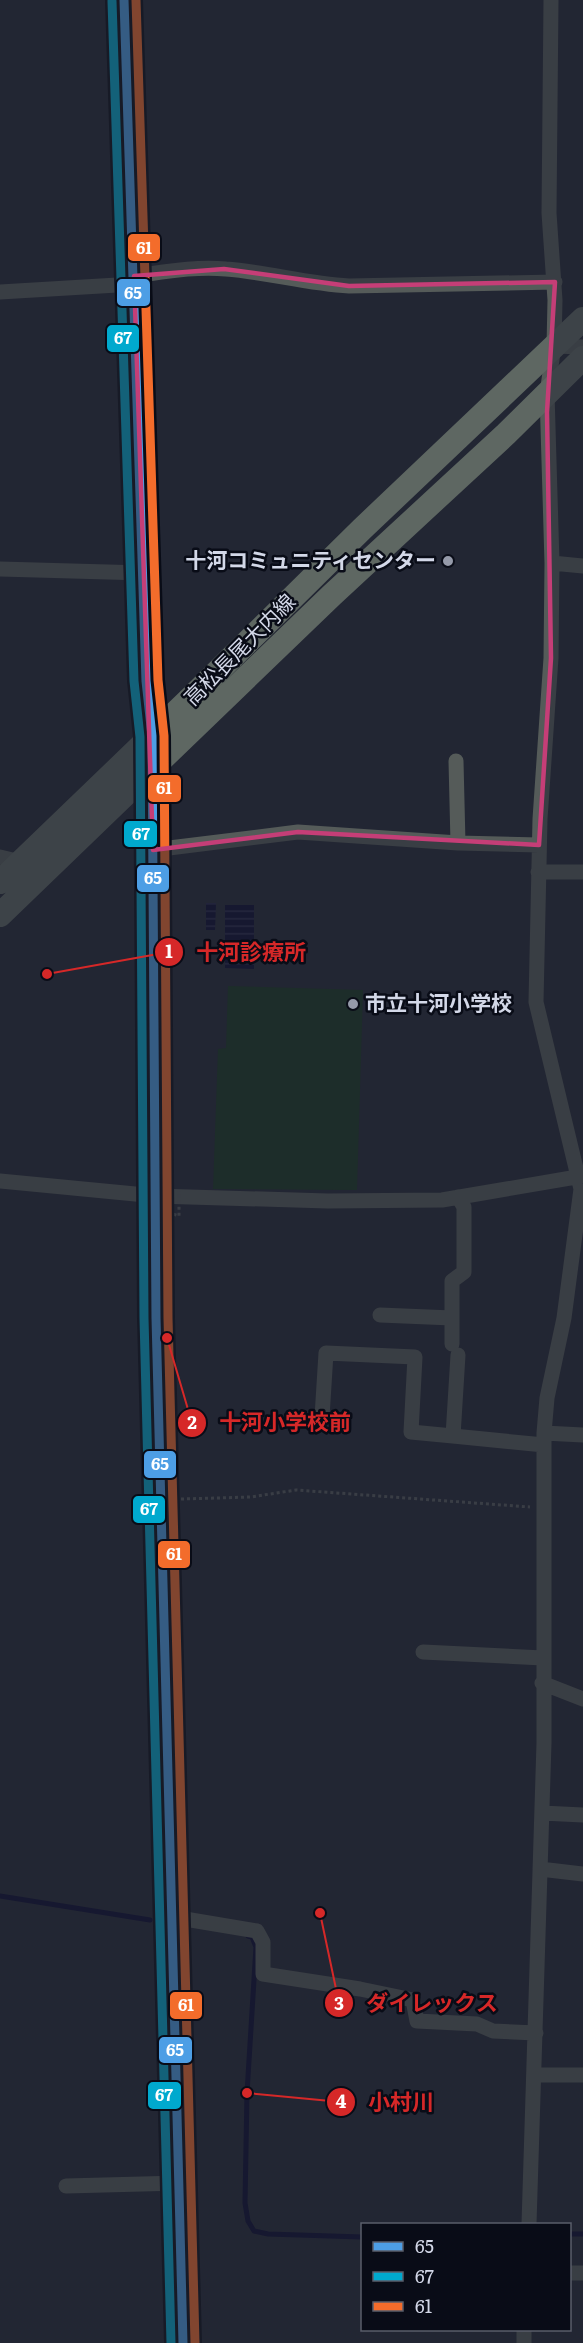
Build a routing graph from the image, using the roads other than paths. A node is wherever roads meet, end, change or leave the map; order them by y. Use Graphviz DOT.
graph roads {
  1 [pos="124,0"];
  2 [pos="551,0"];
  3 [pos="134,280"];
  4 [pos="555,282"];
  5 [pos="0,292"];
  6 [pos="583,318"];
  7 [pos="554,346"];
  8 [pos="583,347"];
  9 [pos="583,358"];
  10 [pos="547,393"];
  11 [pos="552,563"];
  12 [pos="583,566"];
  13 [pos="0,569"];
  14 [pos="144,573"];
  15 [pos="152,736"];
  16 [pos="456,761"];
  17 [pos="152,768"];
  18 [pos="458,843"];
  19 [pos="539,845"];
  20 [pos="153,850"];
  21 [pos="11,859"];
  22 [pos="538,872"];
  23 [pos="583,872"];
  24 [pos="0,882"];
  25 [pos="0,915"];
  26 [pos="580,1176"];
  27 [pos="0,1181"];
  28 [pos="160,1197"];
  29 [pos="458,1197"];
  30 [pos="380,1315"];
  31 [pos="452,1318"];
  32 [pos="322,1417"];
  33 [pos="583,1435"];
  34 [pos="453,1436"];
  35 [pos="544,1439"];
  36 [pos="423,1652"];
  37 [pos="543,1658"];
  38 [pos="543,1683"];
  39 [pos="583,1699"];
  40 [pos="542,1813"];
  41 [pos="583,1815"];
  42 [pos="540,1869"];
  43 [pos="583,1874"];
  44 [pos="172,1917"];
  45 [pos="536,2033"];
  46 [pos="534,2075"];
  47 [pos="583,2075"];
  48 [pos="180,2183"];
  49 [pos="66,2186"];
  50 [pos="529,2223"];
  51 [pos="183,2343"];
  1 -- 3 [label="main road"];
  2 -- 4 [label="street"];
  3 -- 4 [label="street"];
  3 -- 5 [label="street"];
  3 -- 14 [label="main road"];
  4 -- 7 [label="street"];
  6 -- 7 [label="main road, 高松長尾大内線"];
  7 -- 8 [label="street"];
  7 -- 10 [label="street"];
  7 -- 15 [label="main road, 高松長尾大内線"];
  9 -- 10 [label="main road, 高松長尾大内線"];
  10 -- 11 [label="street"];
  10 -- 17 [label="main road, 高松長尾大内線"];
  11 -- 12 [label="street"];
  11 -- 19 [label="street"];
  13 -- 14 [label="street"];
  14 -- 15 [label="main road"];
  15 -- 17 [label="main road"];
  15 -- 21 [label="main road, 高松長尾大内線"];
  16 -- 18 [label="street"];
  17 -- 20 [label="main road"];
  17 -- 25 [label="main road, 高松長尾大内線"];
  18 -- 19 [label="street"];
  18 -- 20 [label="street"];
  19 -- 22 [label="street"];
  20 -- 28 [label="main road"];
  21 -- 24 [label="main road, 高松長尾大内線"];
  22 -- 23 [label="street"];
  22 -- 26 [label="street"];
  26 -- 29 [label="street"];
  26 -- 35 [label="street"];
  27 -- 28 [label="street"];
  28 -- 29 [label="street"];
  28 -- 44 [label="main road"];
  29 -- 31 [label="street"];
  30 -- 31 [label="street"];
  31 -- 34 [label="street"];
  32 -- 34 [label="street"];
  33 -- 35 [label="street"];
  34 -- 35 [label="street"];
  35 -- 37 [label="street"];
  36 -- 37 [label="street"];
  37 -- 38 [label="street"];
  38 -- 39 [label="street"];
  38 -- 40 [label="street"];
  40 -- 41 [label="street"];
  40 -- 42 [label="street"];
  42 -- 43 [label="street"];
  42 -- 45 [label="street"];
  44 -- 45 [label="street"];
  44 -- 48 [label="main road"];
  45 -- 46 [label="street"];
  46 -- 47 [label="street"];
  46 -- 50 [label="street"];
  48 -- 49 [label="street"];
  48 -- 51 [label="main road"];
}
